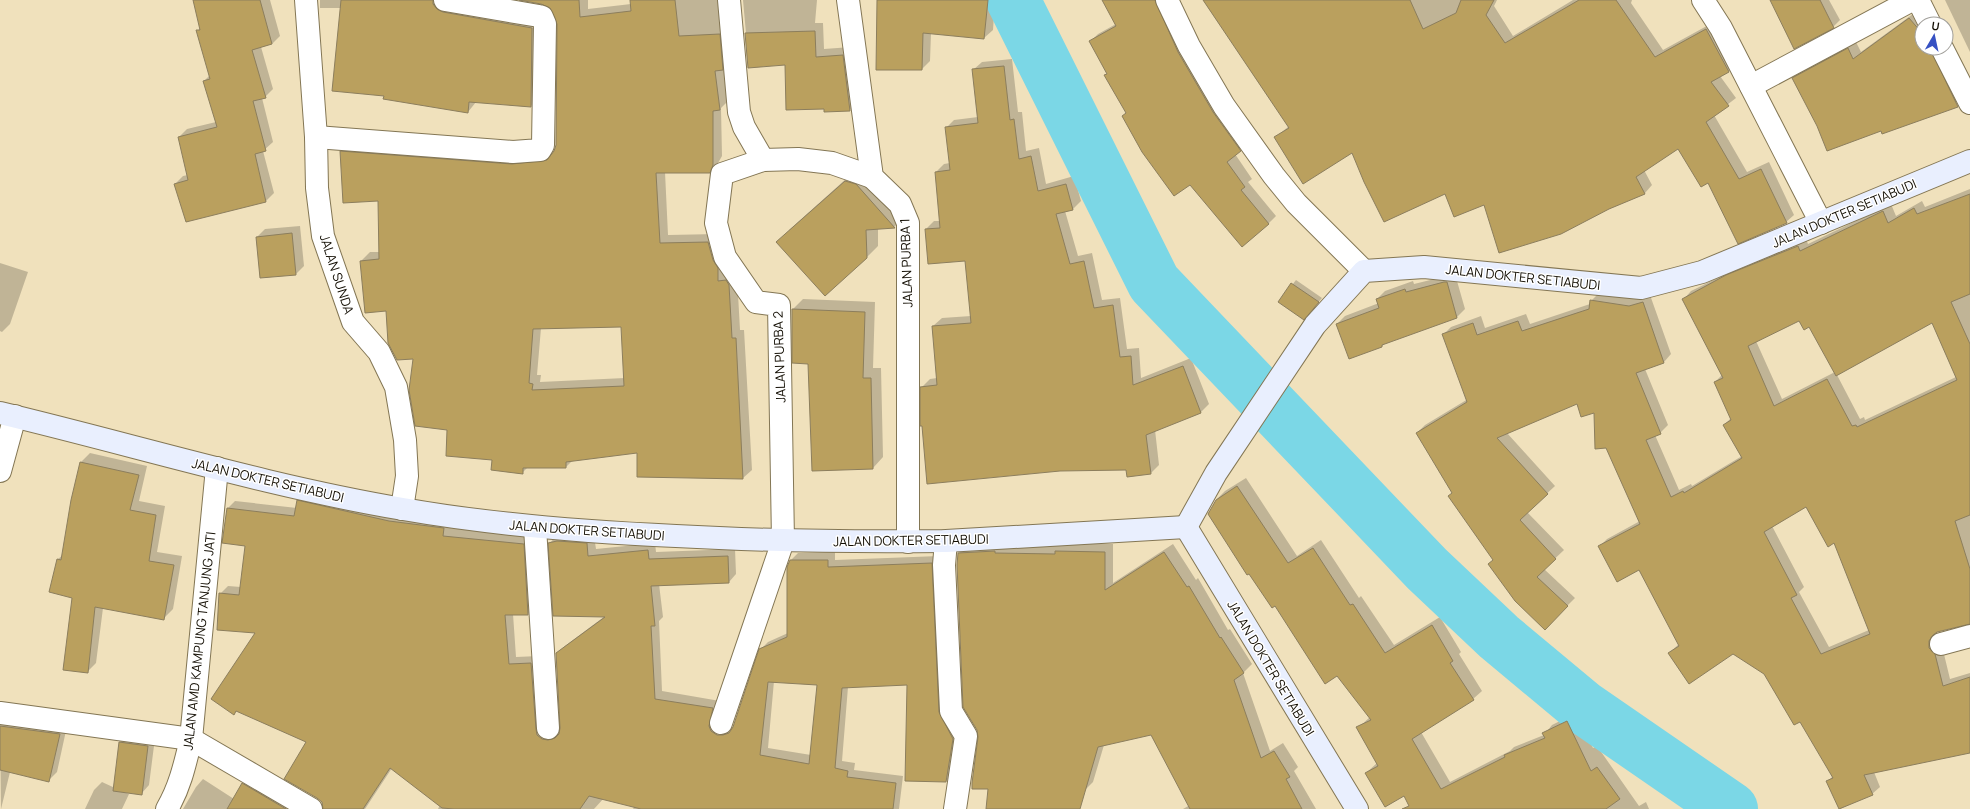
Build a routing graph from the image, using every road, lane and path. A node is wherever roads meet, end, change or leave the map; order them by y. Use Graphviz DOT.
graph roads {
  1 [pos="306,0"];
  2 [pos="445,0"];
  3 [pos="728,0"];
  4 [pos="848,0"];
  5 [pos="1167,0"];
  6 [pos="1703,0"];
  7 [pos="1912,0"];
  8 [pos="1918,0"];
  9 [pos="1926,16"];
  10 [pos="1946,56"];
  11 [pos="1751,86"];
  12 [pos="1970,103"];
  13 [pos="316,138"];
  14 [pos="763,160"];
  15 [pos="1970,161"];
  16 [pos="872,177"];
  17 [pos="1821,223"];
  18 [pos="1364,271"];
  19 [pos="8,415"];
  20 [pos="217,468"];
  21 [pos="0,471"];
  22 [pos="402,509"];
  23 [pos="1186,527"];
  24 [pos="535,528"];
  25 [pos="783,541"];
  26 [pos="946,541"];
  27 [pos="908,542"];
  28 [pos="1970,636"];
  29 [pos="1941,644"];
  30 [pos="0,713"];
  31 [pos="721,723"];
  32 [pos="548,728"];
  33 [pos="191,739"];
  34 [pos="167,809"];
  35 [pos="311,809"];
  36 [pos="955,809"];
  37 [pos="1356,809"];
  1 -- 13 [label="street, JALAN SUNDA"];
  2 -- 13 [label="street"];
  3 -- 14 [label="street"];
  4 -- 16 [label="street"];
  5 -- 18 [label="street"];
  6 -- 11 [label="street"];
  7 -- 11 [label="street"];
  8 -- 9 [label="street"];
  10 -- 12 [label="street"];
  11 -- 17 [label="street"];
  13 -- 22 [label="street, JALAN SUNDA"];
  14 -- 16 [label="street"];
  14 -- 25 [label="street, JALAN PURBA 2"];
  15 -- 17 [label="street, JALAN DOKTER SETIABUDI"];
  16 -- 27 [label="street, JALAN PURBA 1"];
  17 -- 18 [label="street, JALAN DOKTER SETIABUDI"];
  18 -- 23 [label="street"];
  19 -- 20 [label="street, JALAN DOKTER SETIABUDI"];
  19 -- 21 [label="street"];
  20 -- 22 [label="street, JALAN DOKTER SETIABUDI"];
  20 -- 33 [label="street, JALAN AMD KAMPUNG TANJUNG JATI"];
  22 -- 24 [label="street, JALAN DOKTER SETIABUDI"];
  23 -- 26 [label="street, JALAN DOKTER SETIABUDI"];
  23 -- 37 [label="street, JALAN DOKTER SETIABUDI"];
  24 -- 25 [label="street, JALAN DOKTER SETIABUDI"];
  24 -- 32 [label="street"];
  25 -- 27 [label="street, JALAN DOKTER SETIABUDI"];
  25 -- 31 [label="street"];
  26 -- 27 [label="street, JALAN DOKTER SETIABUDI"];
  26 -- 36 [label="street"];
  28 -- 29 [label="street"];
  30 -- 33 [label="street"];
  33 -- 34 [label="street, JALAN AMD KAMPUNG TANJUNG JATI"];
  33 -- 35 [label="street"];
}
